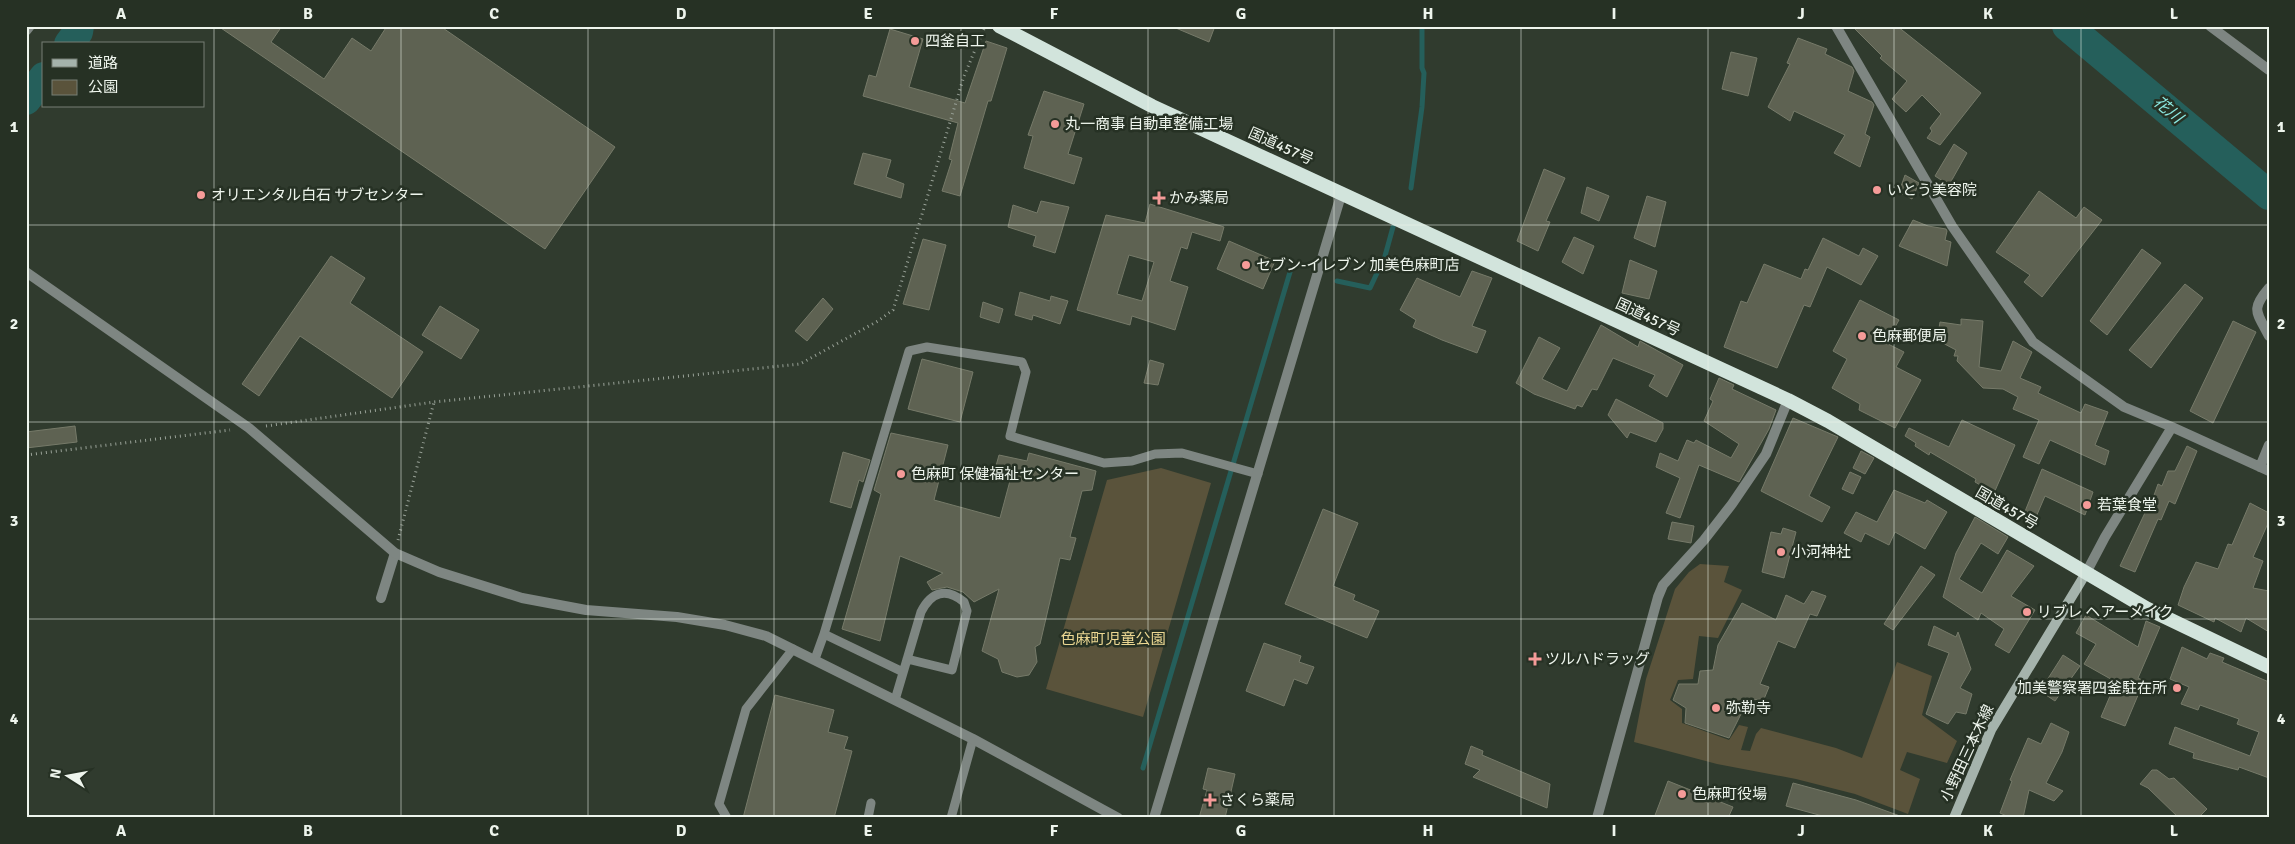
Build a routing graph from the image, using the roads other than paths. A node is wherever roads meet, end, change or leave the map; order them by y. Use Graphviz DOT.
graph roads {
  1 [pos="30,26"];
  2 [pos="999,26"];
  3 [pos="1836,26"];
  4 [pos="2210,26"];
  5 [pos="26,31"];
  6 [pos="2269,70"];
  7 [pos="1342,192"];
  8 [pos="26,272"];
  9 [pos="2267,289"];
  10 [pos="2269,336"];
  11 [pos="1788,400"];
  12 [pos="2172,427"];
  13 [pos="2269,445"];
  14 [pos="2264,469"];
  15 [pos="1258,474"];
  16 [pos="395,553"];
  17 [pos="2086,573"];
  18 [pos="381,598"];
  19 [pos="824,634"];
  20 [pos="793,649"];
  21 [pos="815,659"];
  22 [pos="907,659"];
  23 [pos="2269,667"];
  24 [pos="903,672"];
  25 [pos="895,700"];
  26 [pos="973,739"];
  27 [pos="870,803"];
  28 [pos="727,818"];
  29 [pos="868,818"];
  30 [pos="951,818"];
  31 [pos="1118,818"];
  32 [pos="1154,818"];
  33 [pos="1597,818"];
  34 [pos="1954,818"];
  1 -- 5 [label="street"];
  2 -- 7 [label="highway, 国道457号"];
  3 -- 12 [label="street"];
  4 -- 6 [label="street"];
  7 -- 11 [label="highway, 国道457号"];
  7 -- 15 [label="street"];
  8 -- 16 [label="street"];
  9 -- 10 [label="street"];
  11 -- 17 [label="highway, 国道457号"];
  11 -- 33 [label="street"];
  12 -- 14 [label="street"];
  12 -- 17 [label="street"];
  13 -- 14 [label="street"];
  15 -- 19 [label="lane"];
  15 -- 32 [label="street"];
  16 -- 18 [label="street"];
  16 -- 20 [label="street"];
  17 -- 23 [label="highway, 国道457号"];
  17 -- 34 [label="main road, 小野田三本木線"];
  19 -- 21 [label="lane"];
  19 -- 24 [label="lane"];
  20 -- 21 [label="street"];
  20 -- 28 [label="lane"];
  21 -- 25 [label="street"];
  22 -- 22 [label="lane"];
  22 -- 24 [label="lane"];
  24 -- 25 [label="lane"];
  25 -- 26 [label="street"];
  26 -- 30 [label="lane"];
  26 -- 31 [label="street"];
  27 -- 29 [label="lane"];
}
